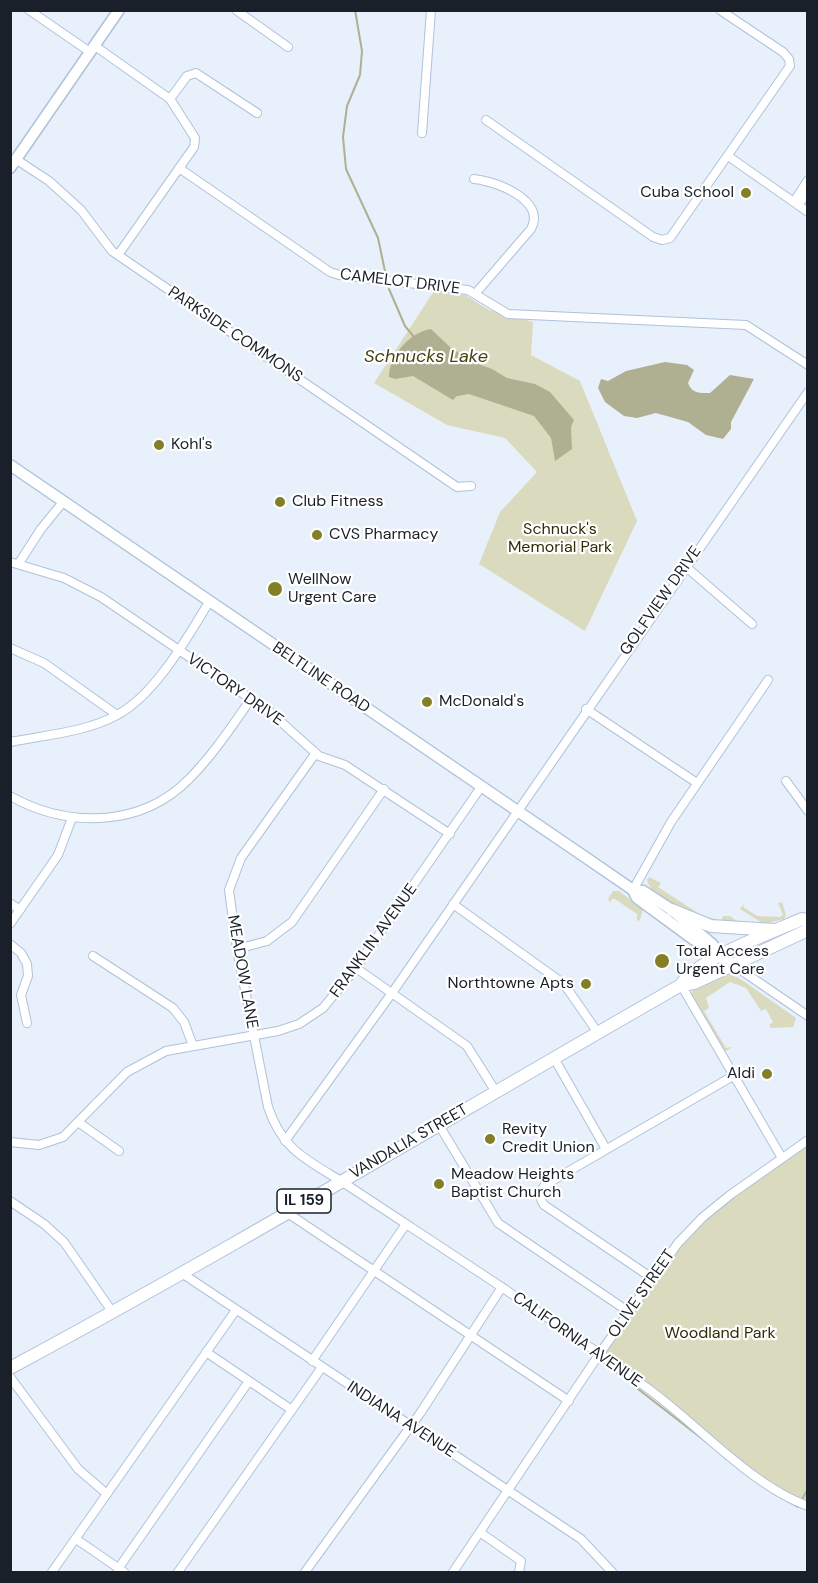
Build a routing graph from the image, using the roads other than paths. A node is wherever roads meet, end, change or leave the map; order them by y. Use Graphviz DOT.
graph roads {
  1 [pos="29,10"];
  2 [pos="119,10"];
  3 [pos="236,10"];
  4 [pos="431,10"];
  5 [pos="720,10"];
  6 [pos="288,47"];
  7 [pos="93,49"];
  8 [pos="170,99"];
  9 [pos="257,113"];
  10 [pos="486,120"];
  11 [pos="422,133"];
  12 [pos="728,156"];
  13 [pos="14,164"];
  14 [pos="179,168"];
  15 [pos="474,179"];
  16 [pos="807,180"];
  17 [pos="807,192"];
  18 [pos="796,204"];
  19 [pos="807,212"];
  20 [pos="118,255"];
  21 [pos="475,294"];
  22 [pos="807,366"];
  23 [pos="807,392"];
  24 [pos="10,465"];
  25 [pos="471,486"];
  26 [pos="63,502"];
  27 [pos="14,562"];
  28 [pos="685,566"];
  29 [pos="209,602"];
  30 [pos="752,624"];
  31 [pos="10,648"];
  32 [pos="178,649"];
  33 [pos="768,680"];
  34 [pos="250,699"];
  35 [pos="586,709"];
  36 [pos="117,716"];
  37 [pos="10,742"];
  38 [pos="315,754"];
  39 [pos="786,781"];
  40 [pos="697,783"];
  41 [pos="481,787"];
  42 [pos="384,789"];
  43 [pos="10,796"];
  44 [pos="516,810"];
  45 [pos="807,811"];
  46 [pos="72,818"];
  47 [pos="450,834"];
  48 [pos="633,890"];
  49 [pos="10,903"];
  50 [pos="453,904"];
  51 [pos="20,910"];
  52 [pos="672,910"];
  53 [pos="807,921"];
  54 [pos="10,924"];
  55 [pos="779,930"];
  56 [pos="807,930"];
  57 [pos="10,944"];
  58 [pos="237,949"];
  59 [pos="93,956"];
  60 [pos="721,956"];
  61 [pos="732,964"];
  62 [pos="356,968"];
  63 [pos="681,985"];
  64 [pos="392,993"];
  65 [pos="807,1016"];
  66 [pos="27,1023"];
  67 [pos="598,1033"];
  68 [pos="254,1036"];
  69 [pos="193,1046"];
  70 [pos="554,1058"];
  71 [pos="733,1076"];
  72 [pos="496,1092"];
  73 [pos="78,1122"];
  74 [pos="439,1125"];
  75 [pos="807,1140"];
  76 [pos="285,1141"];
  77 [pos="10,1142"];
  78 [pos="606,1149"];
  79 [pos="119,1151"];
  80 [pos="783,1158"];
  81 [pos="341,1181"];
  82 [pos="10,1201"];
  83 [pos="286,1212"];
  84 [pos="406,1224"];
  85 [pos="374,1271"];
  86 [pos="183,1274"];
  87 [pos="652,1278"];
  88 [pos="501,1287"];
  89 [pos="236,1310"];
  90 [pos="629,1312"];
  91 [pos="113,1313"];
  92 [pos="471,1336"];
  93 [pos="206,1352"];
  94 [pos="600,1353"];
  95 [pos="312,1361"];
  96 [pos="322,1367"];
  97 [pos="10,1368"];
  98 [pos="10,1377"];
  99 [pos="249,1382"];
  100 [pos="569,1401"];
  101 [pos="292,1410"];
  102 [pos="410,1425"];
  103 [pos="509,1491"];
  104 [pos="107,1494"];
  105 [pos="807,1506"];
  106 [pos="481,1533"];
  107 [pos="76,1539"];
  108 [pos="121,1571"];
  109 [pos="52,1572"];
  110 [pos="178,1572"];
  111 [pos="305,1572"];
  112 [pos="453,1572"];
  113 [pos="519,1572"];
  114 [pos="612,1572"];
  1 -- 7 [label="street"];
  2 -- 7 [label="main road"];
  3 -- 6 [label="street"];
  4 -- 11 [label="street"];
  5 -- 12 [label="street"];
  7 -- 8 [label="street"];
  7 -- 13 [label="main road"];
  8 -- 9 [label="street"];
  8 -- 14 [label="street"];
  10 -- 12 [label="street"];
  12 -- 18 [label="street"];
  13 -- 20 [label="street, PARKSIDE COMMONS"];
  14 -- 20 [label="street"];
  14 -- 21 [label="street, CAMELOT DRIVE"];
  15 -- 21 [label="street"];
  16 -- 18 [label="street"];
  17 -- 18 [label="street"];
  18 -- 19 [label="street"];
  20 -- 25 [label="street, PARKSIDE COMMONS"];
  21 -- 22 [label="street, CAMELOT DRIVE"];
  23 -- 28 [label="street, GOLFVIEW DRIVE"];
  24 -- 26 [label="main road, BELTLINE ROAD"];
  26 -- 27 [label="street"];
  26 -- 29 [label="main road, BELTLINE ROAD"];
  27 -- 32 [label="street, VICTORY DRIVE"];
  28 -- 30 [label="street"];
  28 -- 35 [label="street, GOLFVIEW DRIVE"];
  29 -- 32 [label="street"];
  29 -- 41 [label="main road, BELTLINE ROAD"];
  31 -- 36 [label="street"];
  32 -- 34 [label="street, VICTORY DRIVE"];
  32 -- 36 [label="street"];
  33 -- 40 [label="street"];
  34 -- 38 [label="street, VICTORY DRIVE"];
  34 -- 46 [label="street"];
  35 -- 40 [label="street"];
  35 -- 44 [label="street, GOLFVIEW DRIVE"];
  36 -- 37 [label="street"];
  38 -- 42 [label="street, VICTORY DRIVE"];
  38 -- 58 [label="street, MEADOW LANE"];
  39 -- 45 [label="street"];
  40 -- 48 [label="street"];
  41 -- 44 [label="main road, BELTLINE ROAD"];
  41 -- 47 [label="street, FRANKLIN AVENUE"];
  42 -- 47 [label="street, VICTORY DRIVE"];
  42 -- 58 [label="street"];
  43 -- 46 [label="street"];
  44 -- 48 [label="main road, BELTLINE ROAD"];
  44 -- 50 [label="street, GOLFVIEW DRIVE"];
  46 -- 51 [label="street"];
  47 -- 62 [label="street, FRANKLIN AVENUE"];
  48 -- 52 [label="main road, BELTLINE ROAD"];
  48 -- 60 [label="main road, BELTLINE ROAD"];
  49 -- 51 [label="street"];
  50 -- 64 [label="street, GOLFVIEW DRIVE"];
  50 -- 67 [label="street"];
  51 -- 54 [label="street"];
  52 -- 55 [label="main road"];
  52 -- 60 [label="main road, BELTLINE ROAD"];
  53 -- 55 [label="main road, VANDALIA STREET / IL 159"];
  55 -- 60 [label="main road, VANDALIA STREET / IL 159"];
  56 -- 61 [label="main road, VANDALIA STREET / IL 159"];
  57 -- 66 [label="street"];
  58 -- 68 [label="street, MEADOW LANE"];
  59 -- 69 [label="street"];
  60 -- 61 [label="main road, BELTLINE ROAD"];
  60 -- 63 [label="main road, VANDALIA STREET / IL 159"];
  61 -- 63 [label="main road, VANDALIA STREET / IL 159"];
  61 -- 65 [label="street"];
  62 -- 64 [label="street"];
  62 -- 68 [label="street, FRANKLIN AVENUE"];
  63 -- 67 [label="main road, VANDALIA STREET / IL 159"];
  63 -- 71 [label="street"];
  64 -- 72 [label="street"];
  64 -- 76 [label="street, GOLFVIEW DRIVE"];
  67 -- 70 [label="main road, VANDALIA STREET / IL 159"];
  68 -- 69 [label="street, FRANKLIN AVENUE"];
  68 -- 76 [label="street, MEADOW LANE"];
  69 -- 73 [label="street, FRANKLIN AVENUE"];
  70 -- 72 [label="main road, VANDALIA STREET / IL 159"];
  70 -- 78 [label="street"];
  71 -- 78 [label="street"];
  71 -- 80 [label="street"];
  72 -- 74 [label="main road, VANDALIA STREET / IL 159"];
  73 -- 77 [label="street, FRANKLIN AVENUE"];
  73 -- 79 [label="street"];
  74 -- 81 [label="main road, VANDALIA STREET / IL 159"];
  74 -- 90 [label="street"];
  75 -- 80 [label="street, OLIVE STREET"];
  76 -- 81 [label="street, MEADOW LANE"];
  78 -- 87 [label="street"];
  80 -- 87 [label="street, OLIVE STREET"];
  81 -- 83 [label="main road, VANDALIA STREET / IL 159"];
  81 -- 84 [label="street, CALIFORNIA AVENUE"];
  82 -- 91 [label="street"];
  83 -- 85 [label="street"];
  83 -- 86 [label="main road, VANDALIA STREET / IL 159"];
  84 -- 85 [label="street"];
  84 -- 88 [label="street, CALIFORNIA AVENUE"];
  85 -- 92 [label="street"];
  85 -- 95 [label="street"];
  86 -- 89 [label="street, INDIANA AVENUE"];
  86 -- 91 [label="main road, VANDALIA STREET / IL 159"];
  87 -- 90 [label="street, OLIVE STREET"];
  88 -- 92 [label="street"];
  88 -- 94 [label="street, CALIFORNIA AVENUE"];
  89 -- 93 [label="street"];
  89 -- 95 [label="street, INDIANA AVENUE"];
  90 -- 94 [label="street, OLIVE STREET"];
  91 -- 97 [label="main road, VANDALIA STREET / IL 159"];
  92 -- 100 [label="street"];
  92 -- 102 [label="street"];
  93 -- 99 [label="street"];
  93 -- 104 [label="street"];
  94 -- 100 [label="street, OLIVE STREET"];
  94 -- 105 [label="street, CALIFORNIA AVENUE"];
  95 -- 96 [label="street, INDIANA AVENUE"];
  96 -- 101 [label="street"];
  96 -- 102 [label="street, INDIANA AVENUE"];
  98 -- 104 [label="street"];
  99 -- 101 [label="street"];
  99 -- 108 [label="street"];
  100 -- 103 [label="street, OLIVE STREET"];
  101 -- 110 [label="street"];
  102 -- 103 [label="street, INDIANA AVENUE"];
  102 -- 111 [label="street"];
  103 -- 106 [label="street, OLIVE STREET"];
  103 -- 114 [label="street, INDIANA AVENUE"];
  104 -- 107 [label="street"];
  106 -- 112 [label="street, OLIVE STREET"];
  106 -- 113 [label="street"];
  107 -- 108 [label="street"];
  107 -- 109 [label="street"];
}
